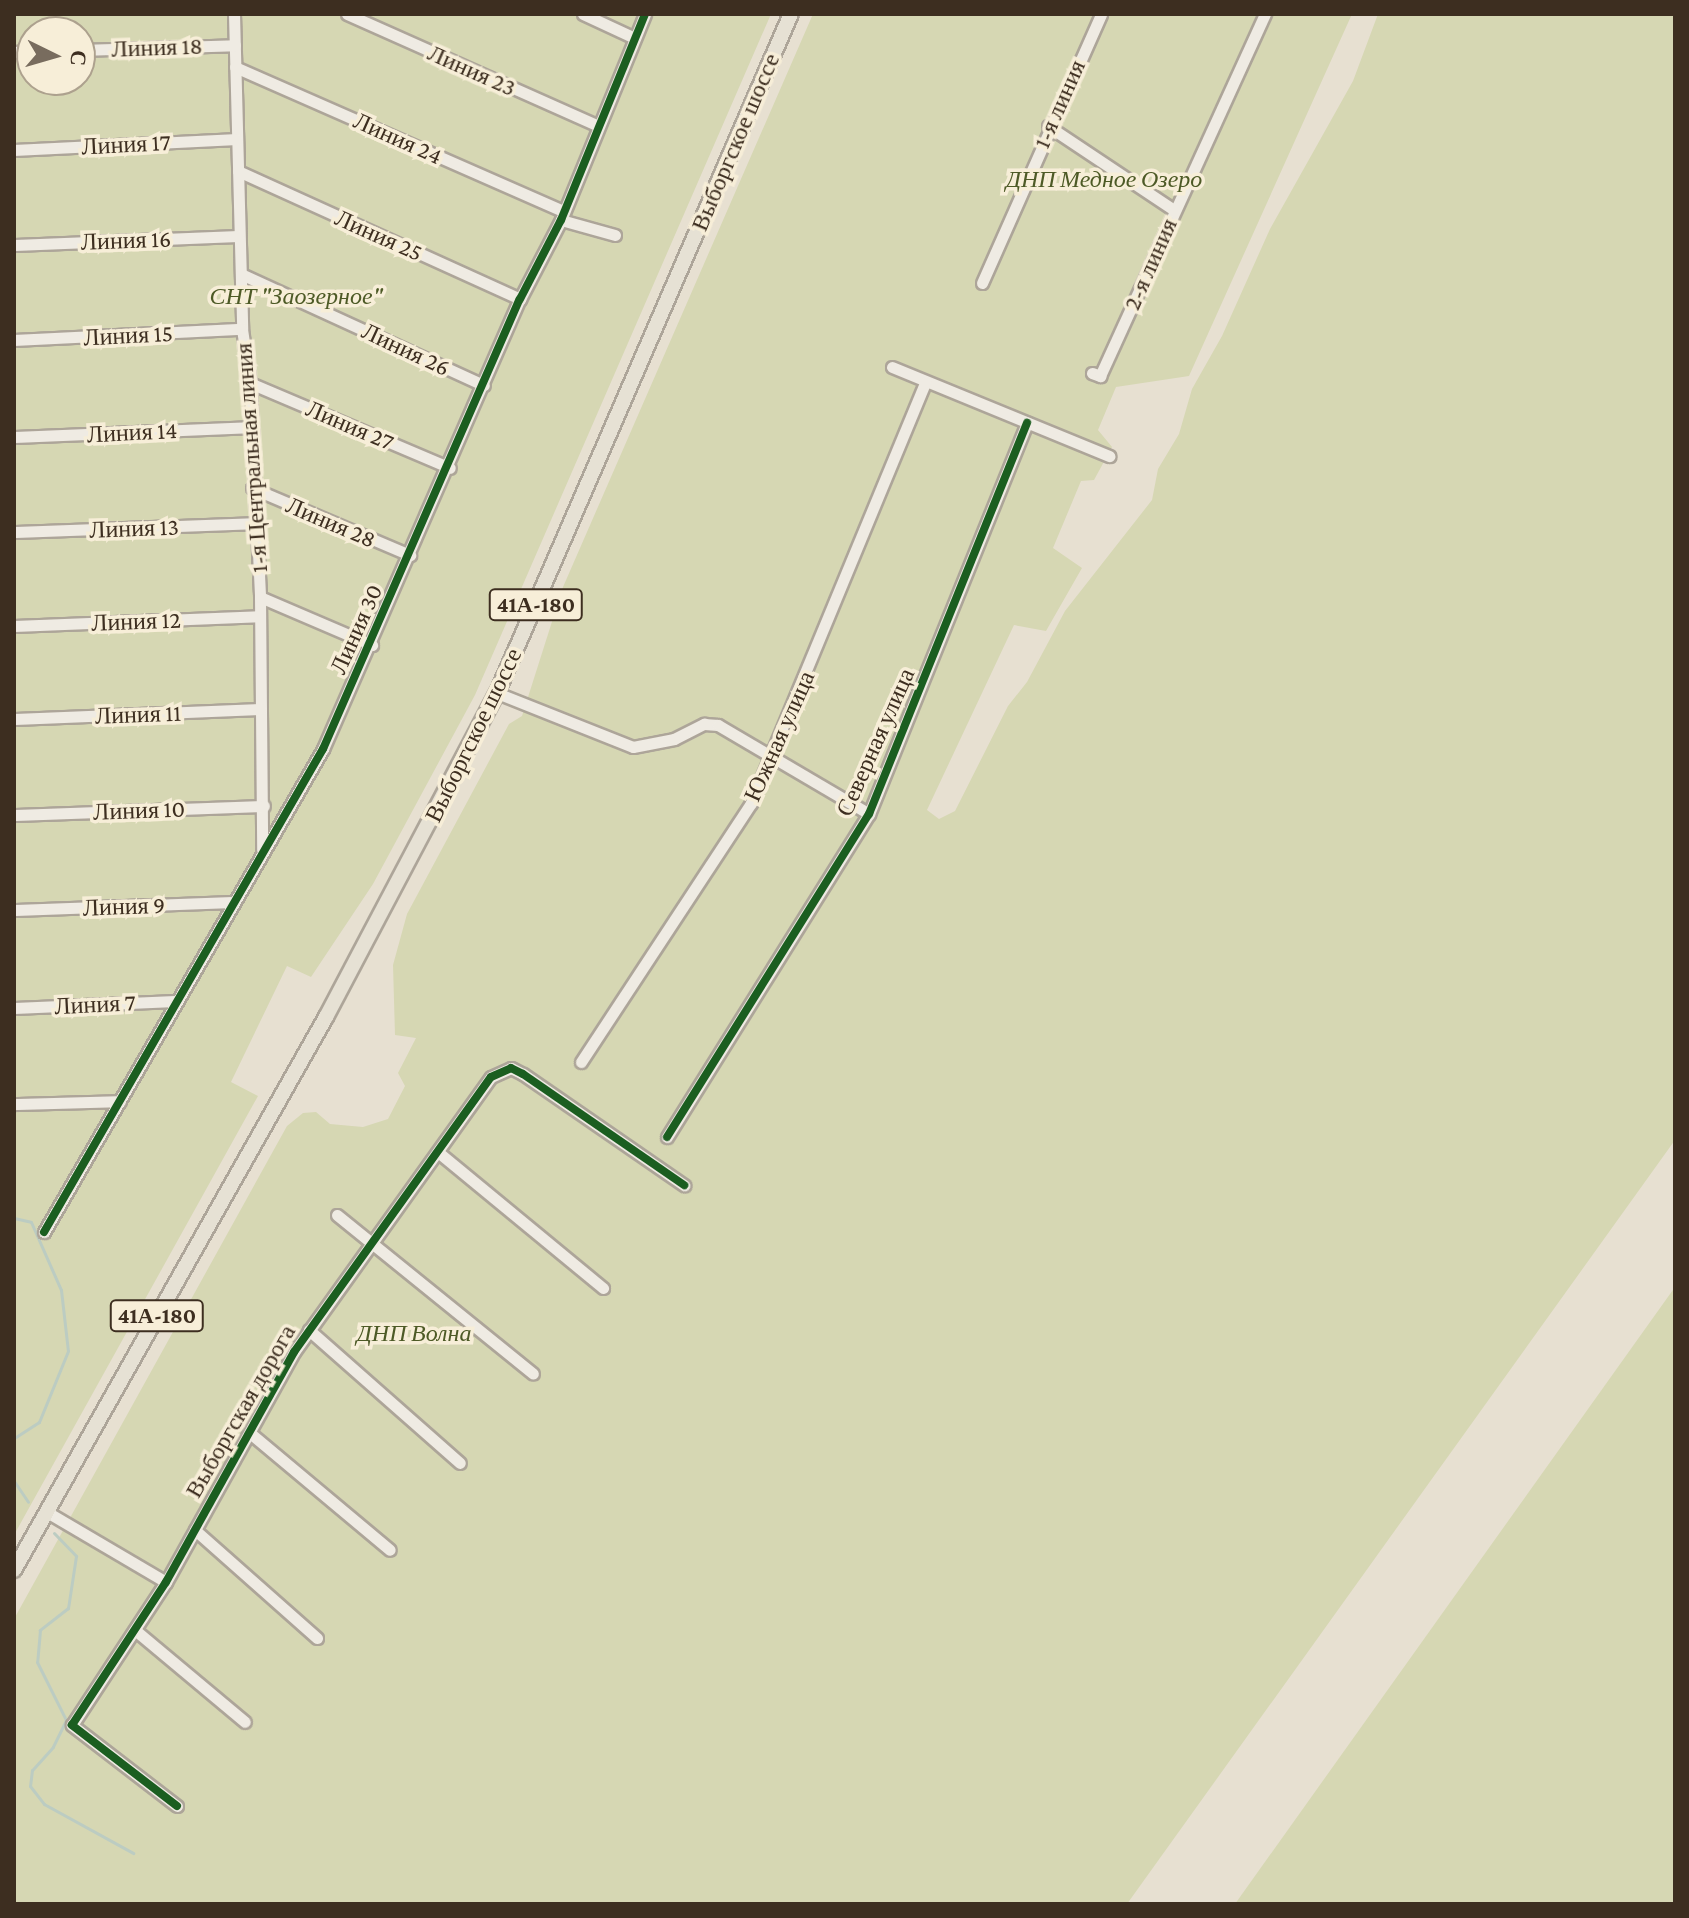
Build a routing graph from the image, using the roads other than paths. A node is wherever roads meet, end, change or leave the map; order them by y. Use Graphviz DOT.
graph roads {
  1 [pos="234,14"];
  2 [pos="347,14"];
  3 [pos="583,14"];
  4 [pos="645,14"];
  5 [pos="791,14"];
  6 [pos="1101,14"];
  7 [pos="1265,14"];
  8 [pos="635,38"];
  9 [pos="235,45"];
  10 [pos="96,49"];
  11 [pos="235,67"];
  12 [pos="596,125"];
  13 [pos="1048,126"];
  14 [pos="237,139"];
  15 [pos="14,150"];
  16 [pos="238,171"];
  17 [pos="1174,210"];
  18 [pos="561,215"];
  19 [pos="615,235"];
  20 [pos="239,236"];
  21 [pos="14,245"];
  22 [pos="241,274"];
  23 [pos="982,283"];
  24 [pos="520,299"];
  25 [pos="242,329"];
  26 [pos="14,340"];
  27 [pos="892,367"];
  28 [pos="1092,373"];
  29 [pos="250,383"];
  30 [pos="925,383"];
  31 [pos="484,385"];
  32 [pos="1027,423"];
  33 [pos="249,427"];
  34 [pos="14,437"];
  35 [pos="1109,456"];
  36 [pos="450,468"];
  37 [pos="252,488"];
  38 [pos="254,523"];
  39 [pos="14,532"];
  40 [pos="410,555"];
  41 [pos="260,597"];
  42 [pos="259,616"];
  43 [pos="14,626"];
  44 [pos="372,645"];
  45 [pos="497,693"];
  46 [pos="261,709"];
  47 [pos="14,719"];
  48 [pos="773,754"];
  49 [pos="264,806"];
  50 [pos="869,814"];
  51 [pos="14,815"];
  52 [pos="262,854"];
  53 [pos="234,902"];
  54 [pos="14,910"];
  55 [pos="175,1001"];
  56 [pos="14,1008"];
  57 [pos="581,1062"];
  58 [pos="120,1101"];
  59 [pos="14,1104"];
  60 [pos="667,1137"];
  61 [pos="438,1152"];
  62 [pos="684,1185"];
  63 [pos="337,1215"];
  64 [pos="44,1232"];
  65 [pos="374,1242"];
  66 [pos="603,1288"];
  67 [pos="309,1330"];
  68 [pos="533,1374"];
  69 [pos="250,1433"];
  70 [pos="460,1463"];
  71 [pos="47,1512"];
  72 [pos="195,1530"];
  73 [pos="390,1550"];
  74 [pos="14,1570"];
  75 [pos="166,1582"];
  76 [pos="135,1630"];
  77 [pos="317,1638"];
  78 [pos="245,1722"];
  79 [pos="177,1806"];
  1 -- 9 [label="street, 1-я Центральная линия"];
  2 -- 12 [label="street, Линия 23"];
  3 -- 8 [label="street"];
  4 -- 8 [label="street, Линия 30"];
  5 -- 45 [label="main road, Выборгское шоссе / 41А-180"];
  6 -- 13 [label="street, 1-я линия"];
  7 -- 17 [label="street, 2-я линия"];
  8 -- 12 [label="street, Линия 30"];
  9 -- 10 [label="street, Линия 18"];
  9 -- 11 [label="street, 1-я Центральная линия"];
  11 -- 14 [label="street, 1-я Центральная линия"];
  11 -- 18 [label="street, Линия 24"];
  12 -- 18 [label="street, Линия 30"];
  13 -- 17 [label="street"];
  13 -- 23 [label="street, 1-я линия"];
  14 -- 15 [label="street, Линия 17"];
  14 -- 16 [label="street, 1-я Центральная линия"];
  16 -- 20 [label="street, 1-я Центральная линия"];
  16 -- 24 [label="street, Линия 25"];
  17 -- 28 [label="street, 2-я линия"];
  18 -- 19 [label="street, Линия 24"];
  18 -- 24 [label="street, Линия 30"];
  20 -- 21 [label="street, Линия 16"];
  20 -- 22 [label="street, 1-я Центральная линия"];
  22 -- 25 [label="street, 1-я Центральная линия"];
  22 -- 31 [label="street, Линия 26"];
  24 -- 31 [label="street, Линия 30"];
  25 -- 26 [label="street, Линия 15"];
  25 -- 29 [label="street, 1-я Центральная линия"];
  27 -- 30 [label="street"];
  29 -- 33 [label="street, 1-я Центральная линия"];
  29 -- 36 [label="street, Линия 27"];
  30 -- 32 [label="street"];
  30 -- 48 [label="street, Южная улица"];
  31 -- 36 [label="street, Линия 30"];
  32 -- 35 [label="street"];
  32 -- 50 [label="street, Северная улица"];
  33 -- 34 [label="street, Линия 14"];
  33 -- 37 [label="street, 1-я Центральная линия"];
  36 -- 40 [label="street, Линия 30"];
  37 -- 38 [label="street, 1-я Центральная линия"];
  37 -- 40 [label="street, Линия 28"];
  38 -- 39 [label="street, Линия 13"];
  38 -- 41 [label="street, 1-я Центральная линия"];
  40 -- 44 [label="street, Линия 30"];
  41 -- 42 [label="street, 1-я Центральная линия"];
  41 -- 44 [label="street"];
  42 -- 43 [label="street, Линия 12"];
  42 -- 46 [label="street, 1-я Центральная линия"];
  44 -- 52 [label="street, Линия 30"];
  45 -- 48 [label="street"];
  45 -- 71 [label="main road, Выборгское шоссе / 41А-180"];
  46 -- 47 [label="street, Линия 11"];
  46 -- 49 [label="street, 1-я Центральная линия"];
  48 -- 50 [label="street"];
  48 -- 57 [label="street, Южная улица"];
  49 -- 51 [label="street, Линия 10"];
  49 -- 52 [label="street, 1-я Центральная линия"];
  50 -- 60 [label="street, Северная улица"];
  52 -- 53 [label="street, Линия 30"];
  53 -- 54 [label="street, Линия 9"];
  53 -- 55 [label="street, Линия 30"];
  55 -- 56 [label="street, Линия 7"];
  55 -- 58 [label="street, Линия 30"];
  58 -- 59 [label="street"];
  58 -- 64 [label="street, Линия 30"];
  61 -- 62 [label="street, Выборгская дорога"];
  61 -- 65 [label="street, Выборгская дорога"];
  61 -- 66 [label="street"];
  63 -- 65 [label="street"];
  65 -- 67 [label="street, Выборгская дорога"];
  65 -- 68 [label="street"];
  67 -- 69 [label="street, Выборгская дорога"];
  67 -- 70 [label="street"];
  69 -- 72 [label="street, Выборгская дорога"];
  69 -- 73 [label="street"];
  71 -- 74 [label="main road, 41А-180"];
  71 -- 75 [label="street"];
  72 -- 75 [label="street, Выборгская дорога"];
  72 -- 77 [label="street"];
  75 -- 76 [label="street, Выборгская дорога"];
  76 -- 78 [label="street"];
  76 -- 79 [label="street, Выборгская дорога"];
}
